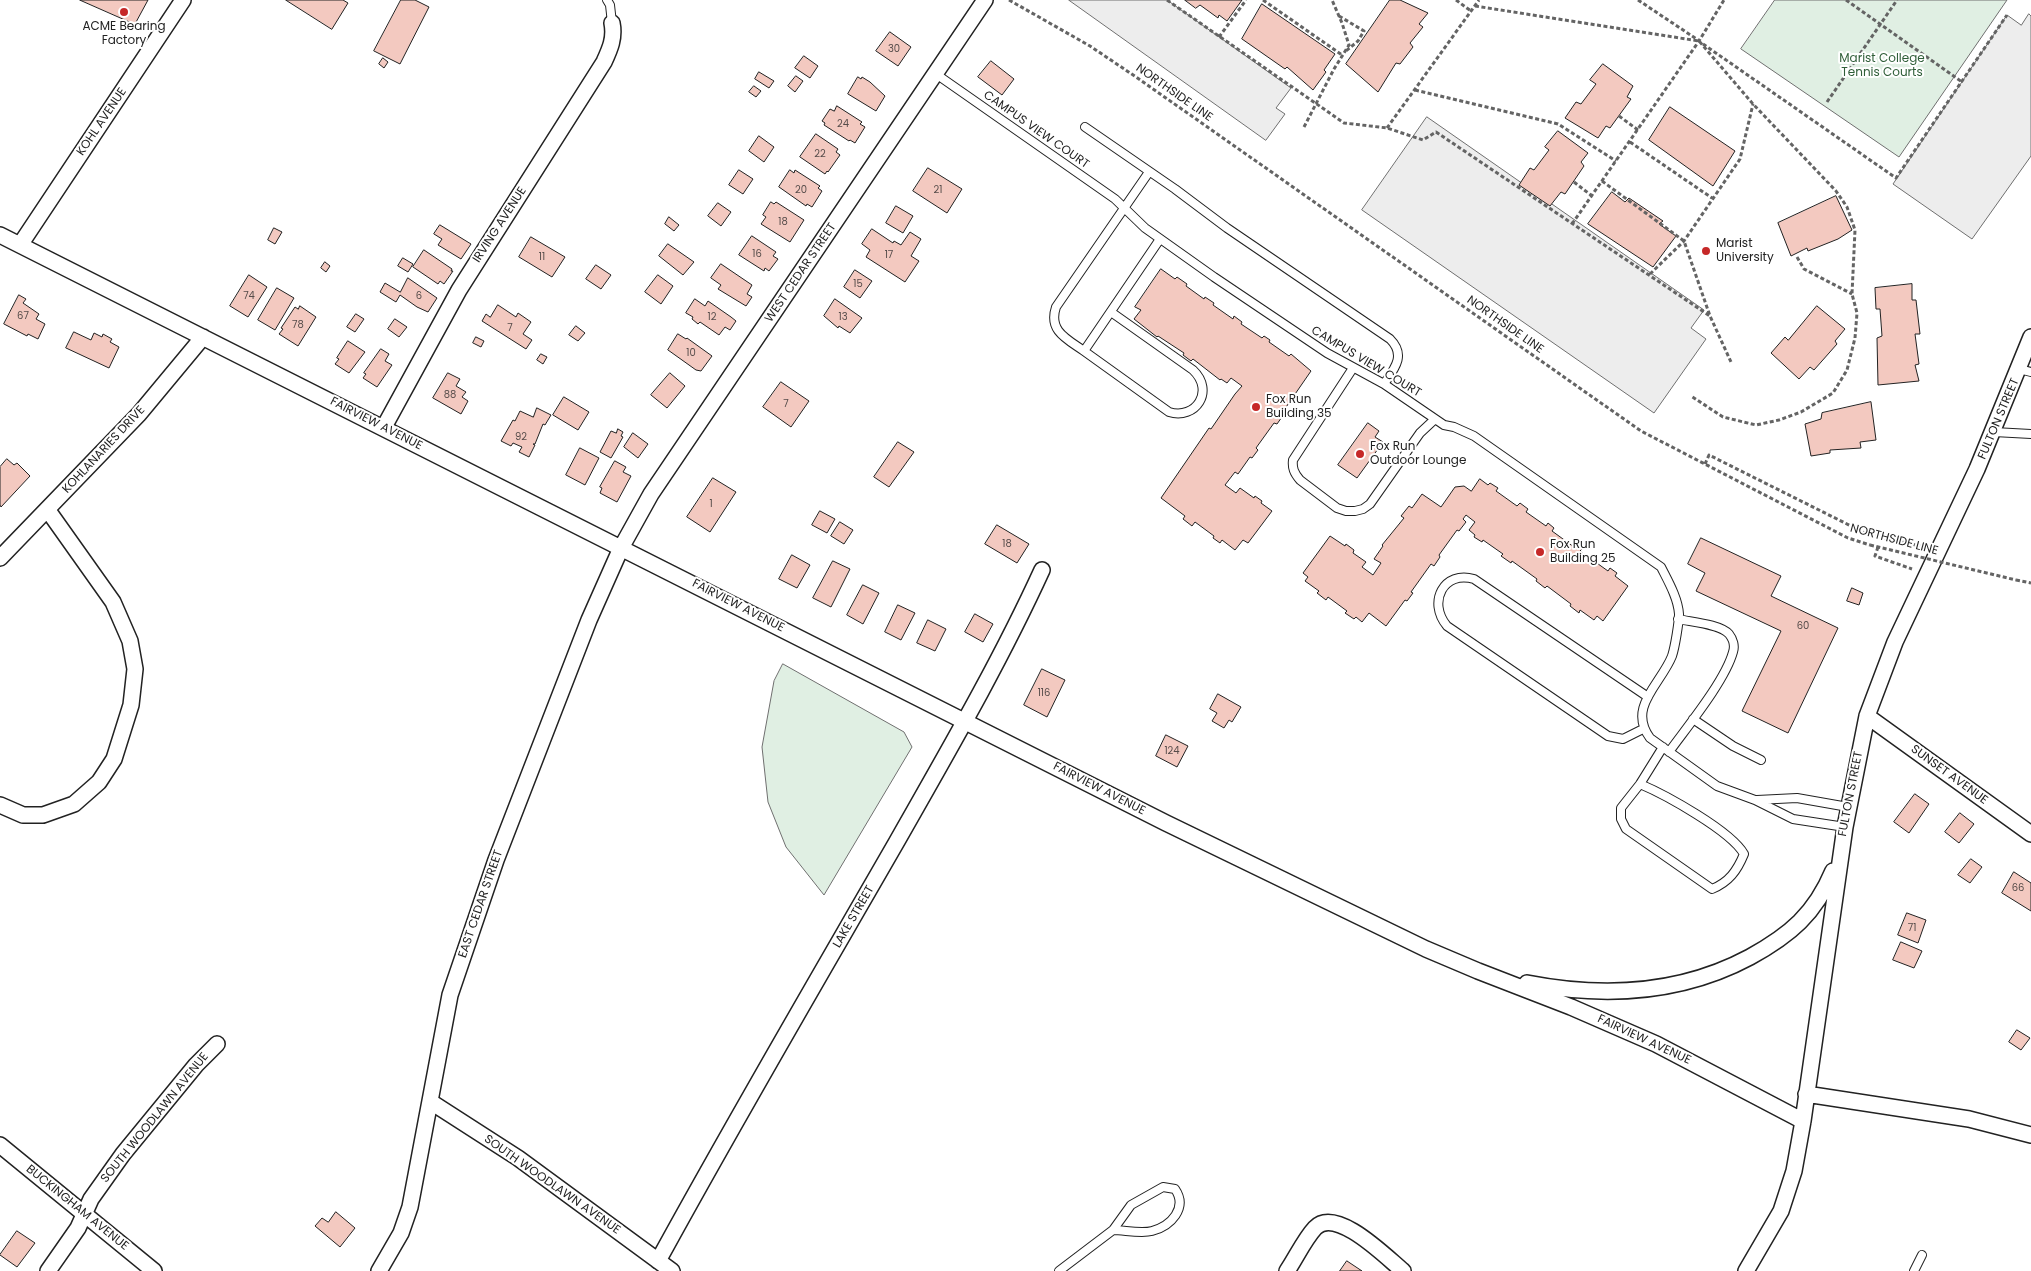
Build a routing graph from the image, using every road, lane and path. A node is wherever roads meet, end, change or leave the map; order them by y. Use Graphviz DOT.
graph roads {
  1 [pos="183,0"];
  2 [pos="608,0"];
  3 [pos="985,0"];
  4 [pos="1009,0"];
  5 [pos="1167,0"];
  6 [pos="1246,0"];
  7 [pos="1263,0"];
  8 [pos="1332,0"];
  9 [pos="1456,0"];
  10 [pos="1479,0"];
  11 [pos="1638,0"];
  12 [pos="1724,0"];
  13 [pos="1846,0"];
  14 [pos="1897,0"];
  15 [pos="1475,6"];
  16 [pos="1471,11"];
  17 [pos="1339,15"];
  18 [pos="2007,16"];
  19 [pos="612,23"];
  20 [pos="1881,24"];
  21 [pos="1219,37"];
  22 [pos="1699,41"];
  23 [pos="1346,51"];
  24 [pos="1342,55"];
  25 [pos="936,74"];
  26 [pos="1962,82"];
  27 [pos="1415,90"];
  28 [pos="1827,102"];
  29 [pos="1316,104"];
  30 [pos="1753,104"];
  31 [pos="1619,116"];
  32 [pos="1085,127"];
  33 [pos="1304,128"];
  34 [pos="1387,128"];
  35 [pos="1638,130"];
  36 [pos="1630,142"];
  37 [pos="1616,162"];
  38 [pos="1149,172"];
  39 [pos="1602,181"];
  40 [pos="1574,182"];
  41 [pos="1592,196"];
  42 [pos="1712,198"];
  43 [pos="1123,208"];
  44 [pos="1572,224"];
  45 [pos="0,235"];
  46 [pos="1160,239"];
  47 [pos="1684,240"];
  48 [pos="20,245"];
  49 [pos="1797,257"];
  50 [pos="1650,274"];
  51 [pos="1852,294"];
  52 [pos="1111,312"];
  53 [pos="1710,316"];
  54 [pos="203,337"];
  55 [pos="2031,337"];
  56 [pos="1084,351"];
  57 [pos="1731,362"];
  58 [pos="1353,368"];
  59 [pos="2025,370"];
  60 [pos="1384,384"];
  61 [pos="1691,396"];
  62 [pos="1435,419"];
  63 [pos="384,428"];
  64 [pos="1994,432"];
  65 [pos="2031,434"];
  66 [pos="1705,464"];
  67 [pos="47,509"];
  68 [pos="1878,547"];
  69 [pos="622,548"];
  70 [pos="1939,551"];
  71 [pos="0,558"];
  72 [pos="1042,570"];
  73 [pos="1927,574"];
  74 [pos="2031,583"];
  75 [pos="1678,619"];
  76 [pos="1648,697"];
  77 [pos="1867,716"];
  78 [pos="1693,719"];
  79 [pos="966,721"];
  80 [pos="1643,729"];
  81 [pos="1666,750"];
  82 [pos="1761,760"];
  83 [pos="1640,784"];
  84 [pos="1755,800"];
  85 [pos="0,805"];
  86 [pos="1848,807"];
  87 [pos="1844,834"];
  88 [pos="2031,834"];
  89 [pos="1478,971"];
  90 [pos="217,1044"];
  91 [pos="1806,1094"];
  92 [pos="431,1102"];
  93 [pos="1803,1121"];
  94 [pos="2031,1135"];
  95 [pos="0,1145"];
  96 [pos="84,1214"];
  97 [pos="1113,1230"];
  98 [pos="1922,1255"];
  99 [pos="658,1261"];
  100 [pos="48,1271"];
  101 [pos="154,1271"];
  102 [pos="379,1271"];
  103 [pos="672,1271"];
  104 [pos="1059,1271"];
  105 [pos="1287,1271"];
  106 [pos="1403,1271"];
  107 [pos="1746,1271"];
  108 [pos="1914,1271"];
  1 -- 48 [label="street, KOHL AVENUE"];
  2 -- 19 [label="lane"];
  3 -- 25 [label="street, WEST CEDAR STREET"];
  4 -- 66 [label="path, NORTHSIDE LINE"];
  5 -- 21 [label="path"];
  6 -- 21 [label="path"];
  7 -- 24 [label="path"];
  8 -- 17 [label="path"];
  9 -- 16 [label="path"];
  10 -- 15 [label="path"];
  11 -- 22 [label="path"];
  12 -- 22 [label="path"];
  13 -- 20 [label="path"];
  14 -- 20 [label="path"];
  15 -- 16 [label="path"];
  15 -- 22 [label="path"];
  16 -- 27 [label="path"];
  17 -- 23 [label="path"];
  17 -- 23 [label="path"];
  18 -- 26 [label="path"];
  19 -- 63 [label="street, IRVING AVENUE"];
  20 -- 26 [label="path"];
  20 -- 28 [label="path"];
  21 -- 29 [label="path"];
  22 -- 26 [label="path"];
  22 -- 30 [label="path"];
  22 -- 35 [label="path"];
  23 -- 24 [label="path"];
  24 -- 29 [label="path"];
  25 -- 43 [label="lane, CAMPUS VIEW COURT"];
  25 -- 69 [label="street, WEST CEDAR STREET"];
  27 -- 34 [label="path"];
  27 -- 37 [label="path"];
  29 -- 33 [label="path"];
  29 -- 34 [label="path"];
  30 -- 42 [label="path"];
  30 -- 51 [label="path"];
  31 -- 35 [label="path"];
  32 -- 38 [label="lane"];
  34 -- 44 [label="path"];
  35 -- 36 [label="path"];
  36 -- 37 [label="path"];
  36 -- 42 [label="path"];
  37 -- 39 [label="path"];
  38 -- 43 [label="lane"];
  38 -- 60 [label="lane"];
  39 -- 41 [label="path"];
  39 -- 47 [label="path"];
  40 -- 41 [label="path"];
  41 -- 44 [label="path"];
  42 -- 47 [label="path"];
  43 -- 46 [label="lane, CAMPUS VIEW COURT"];
  43 -- 56 [label="lane"];
  44 -- 50 [label="path"];
  45 -- 48 [label="street, FAIRVIEW AVENUE"];
  46 -- 52 [label="lane"];
  46 -- 58 [label="lane, CAMPUS VIEW COURT"];
  47 -- 50 [label="path"];
  47 -- 53 [label="path"];
  48 -- 54 [label="street, FAIRVIEW AVENUE"];
  49 -- 51 [label="path"];
  50 -- 53 [label="path"];
  51 -- 61 [label="path"];
  52 -- 56 [label="lane"];
  52 -- 56 [label="lane"];
  53 -- 57 [label="path"];
  54 -- 63 [label="street, FAIRVIEW AVENUE"];
  54 -- 67 [label="street, KOHLANARIES DRIVE"];
  55 -- 59 [label="street, FULTON STREET"];
  58 -- 60 [label="lane, CAMPUS VIEW COURT"];
  58 -- 62 [label="lane"];
  59 -- 64 [label="street, FULTON STREET"];
  60 -- 62 [label="lane, CAMPUS VIEW COURT"];
  62 -- 75 [label="lane, CAMPUS VIEW COURT"];
  63 -- 69 [label="street, FAIRVIEW AVENUE"];
  64 -- 65 [label="lane"];
  64 -- 70 [label="street, FULTON STREET"];
  66 -- 68 [label="path, NORTHSIDE LINE, bridge"];
  66 -- 70 [label="path"];
  67 -- 71 [label="street, KOHLANARIES DRIVE"];
  67 -- 85 [label="street"];
  68 -- 73 [label="path"];
  68 -- 74 [label="path, NORTHSIDE LINE, bridge"];
  69 -- 79 [label="street, FAIRVIEW AVENUE"];
  69 -- 92 [label="street, EAST CEDAR STREET"];
  70 -- 73 [label="street, FULTON STREET"];
  72 -- 79 [label="street, LAKE STREET"];
  73 -- 77 [label="street, FULTON STREET"];
  75 -- 76 [label="lane, CAMPUS VIEW COURT"];
  75 -- 78 [label="lane"];
  76 -- 80 [label="lane, CAMPUS VIEW COURT"];
  76 -- 80 [label="lane"];
  77 -- 86 [label="street, FULTON STREET"];
  77 -- 88 [label="street, SUNSET AVENUE"];
  78 -- 81 [label="lane"];
  78 -- 82 [label="lane"];
  79 -- 89 [label="street, FAIRVIEW AVENUE"];
  79 -- 99 [label="street, LAKE STREET"];
  80 -- 81 [label="lane"];
  81 -- 83 [label="lane"];
  81 -- 84 [label="lane"];
  83 -- 83 [label="lane"];
  84 -- 86 [label="lane"];
  84 -- 87 [label="lane"];
  86 -- 87 [label="street, FULTON STREET"];
  87 -- 89 [label="street, FAIRVIEW AVENUE"];
  87 -- 91 [label="street, FULTON STREET"];
  89 -- 93 [label="street, FAIRVIEW AVENUE"];
  90 -- 96 [label="street, SOUTH WOODLAWN AVENUE"];
  91 -- 93 [label="street, FULTON STREET"];
  91 -- 94 [label="street"];
  92 -- 99 [label="street, SOUTH WOODLAWN AVENUE"];
  92 -- 102 [label="street, EAST CEDAR STREET"];
  93 -- 107 [label="street, FULTON STREET"];
  95 -- 96 [label="street, BUCKINGHAM AVENUE"];
  96 -- 100 [label="street, SOUTH WOODLAWN AVENUE"];
  96 -- 101 [label="street, BUCKINGHAM AVENUE"];
  97 -- 97 [label="lane"];
  97 -- 104 [label="lane"];
  98 -- 108 [label="lane"];
  99 -- 103 [label="street, SOUTH WOODLAWN AVENUE"];
  105 -- 106 [label="street"];
}
